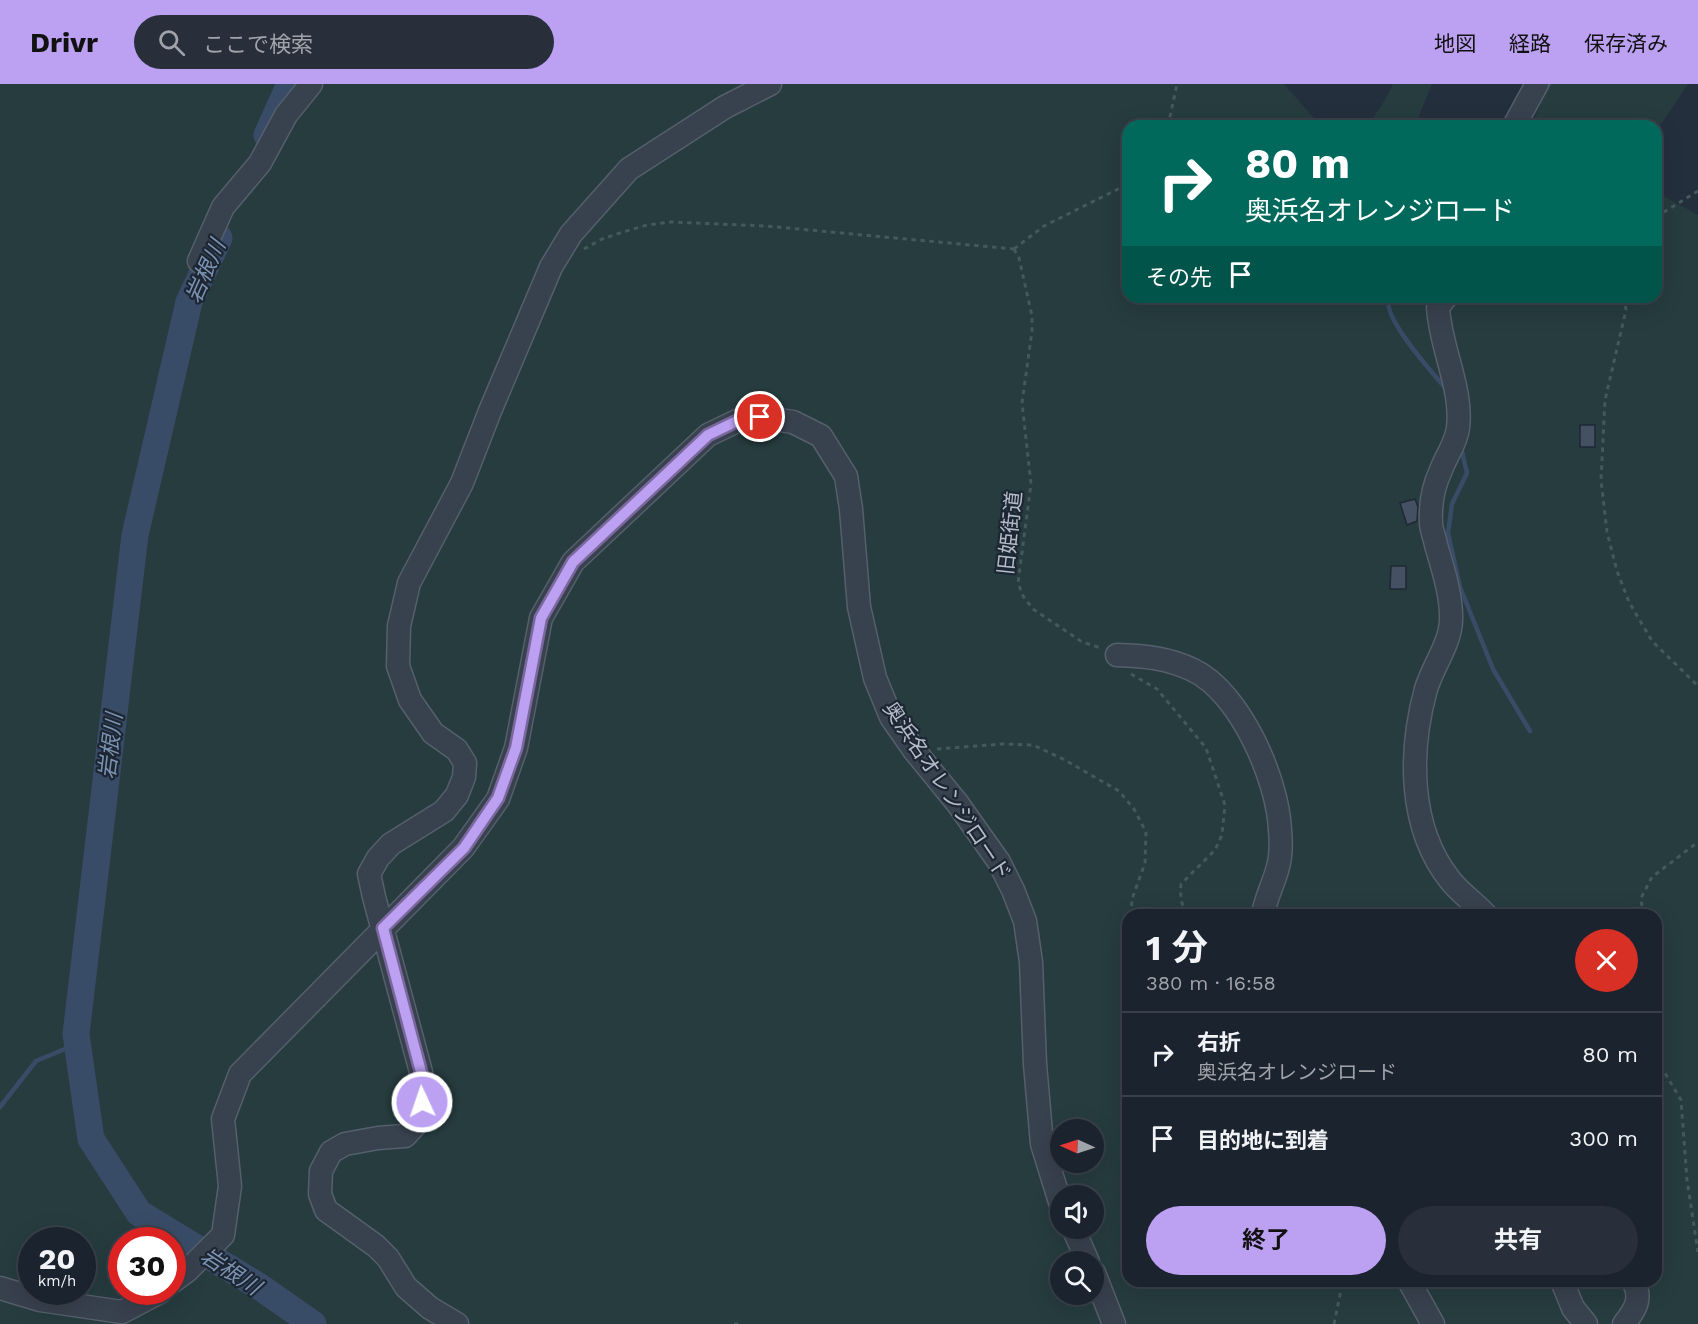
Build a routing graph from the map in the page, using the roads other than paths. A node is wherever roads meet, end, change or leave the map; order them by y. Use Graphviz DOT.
graph roads {
  1 [pos="312,84"];
  2 [pos="770,84"];
  3 [pos="1537,84"];
  4 [pos="1517,120"];
  5 [pos="199,261"];
  6 [pos="1442,303"];
  7 [pos="1118,655"];
  8 [pos="1265,909"];
  9 [pos="1480,909"];
  10 [pos="383,928"];
  11 [pos="1055,1185"];
  12 [pos="186,1272"];
  13 [pos="1412,1287"];
  14 [pos="1564,1287"];
  15 [pos="1636,1287"];
  16 [pos="0,1288"];
  17 [pos="1104,1298"];
  18 [pos="135,1305"];
  19 [pos="457,1324"];
  20 [pos="1114,1324"];
  21 [pos="1433,1324"];
  22 [pos="1586,1324"];
  23 [pos="1624,1324"];
  1 -- 5 [label="street"];
  2 -- 10 [label="street"];
  3 -- 4 [label="street"];
  6 -- 9 [label="street"];
  7 -- 8 [label="street"];
  10 -- 11 [label="street, 奥浜名オレンジロード"];
  10 -- 12 [label="street, 奥浜名オレンジロード"];
  10 -- 19 [label="street"];
  13 -- 21 [label="street"];
  14 -- 22 [label="street"];
  15 -- 23 [label="street"];
  16 -- 18 [label="street"];
  17 -- 20 [label="street"];
}
